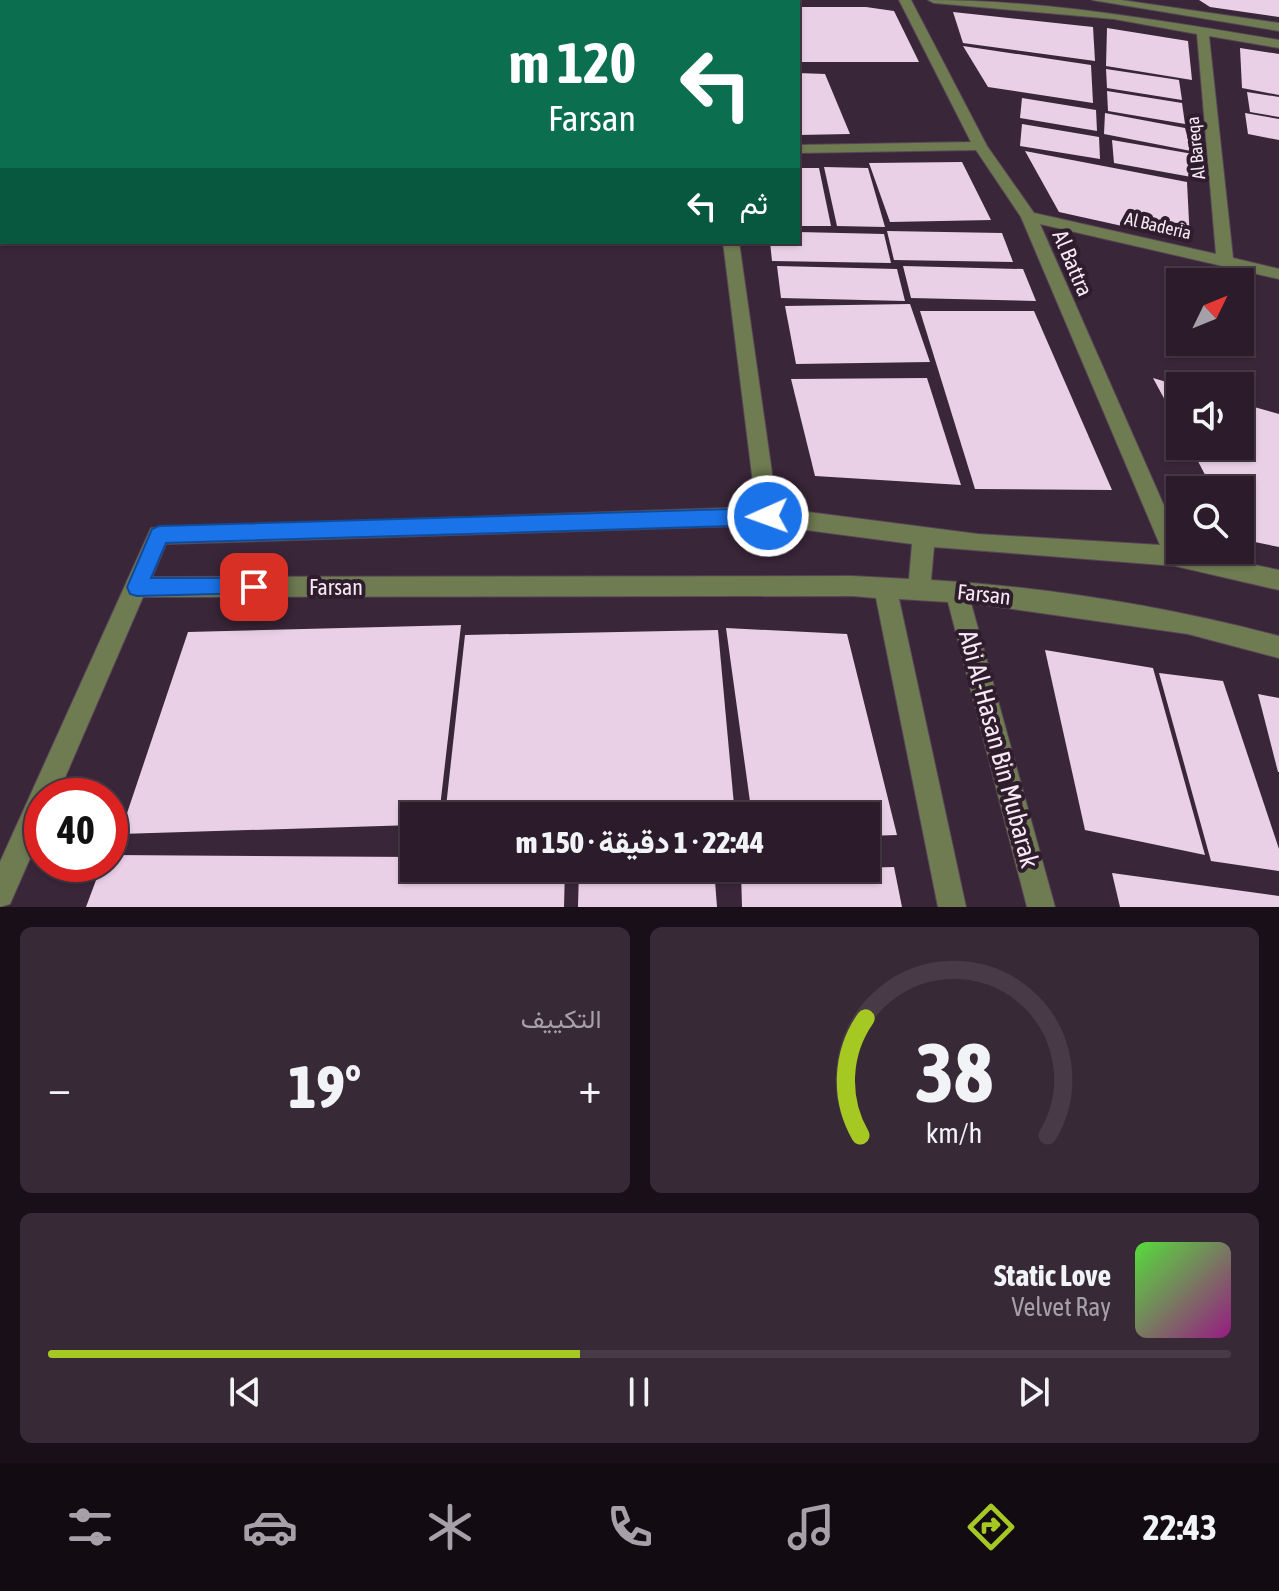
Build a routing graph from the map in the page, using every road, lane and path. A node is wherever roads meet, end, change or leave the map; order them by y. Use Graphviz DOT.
graph roads {
  1 [pos="905,0"];
  2 [pos="934,0"];
  3 [pos="1098,0"];
  4 [pos="1163,4"];
  5 [pos="1279,27"];
  6 [pos="1203,31"];
  7 [pos="1279,44"];
  8 [pos="980,146"];
  9 [pos="800,149"];
  10 [pos="1029,217"];
  11 [pos="731,244"];
  12 [pos="1225,261"];
  13 [pos="1279,274"];
  14 [pos="768,516"];
  15 [pos="924,535"];
  16 [pos="1166,535"];
  17 [pos="1166,555"];
  18 [pos="1210,564"];
  19 [pos="1279,580"];
  20 [pos="137,587"];
  21 [pos="885,587"];
  22 [pos="919,589"];
  23 [pos="956,590"];
  24 [pos="1279,647"];
  25 [pos="52,778"];
  26 [pos="24,840"];
  27 [pos="0,894"];
  28 [pos="952,907"];
  29 [pos="1041,907"];
  1 -- 8 [label="street, Al Battra"];
  2 -- 6 [label="street"];
  3 -- 4 [label="street"];
  4 -- 5 [label="street"];
  6 -- 7 [label="street"];
  6 -- 12 [label="street, Al Bareqa"];
  8 -- 9 [label="street"];
  8 -- 10 [label="street, Al Battra"];
  10 -- 12 [label="street, Al Baderia"];
  10 -- 16 [label="street, Al Battra"];
  11 -- 14 [label="street"];
  12 -- 13 [label="street, Al Baderia"];
  14 -- 15 [label="street"];
  14 -- 20 [label="street"];
  15 -- 17 [label="street"];
  15 -- 22 [label="street"];
  18 -- 19 [label="street"];
  20 -- 21 [label="street, Farsan"];
  20 -- 25 [label="street"];
  21 -- 22 [label="street, Farsan"];
  21 -- 28 [label="street"];
  22 -- 23 [label="street, Farsan"];
  23 -- 24 [label="street, Farsan"];
  23 -- 29 [label="street, Abi Al-Hasan Bin Mubarak"];
  26 -- 27 [label="street"];
}
